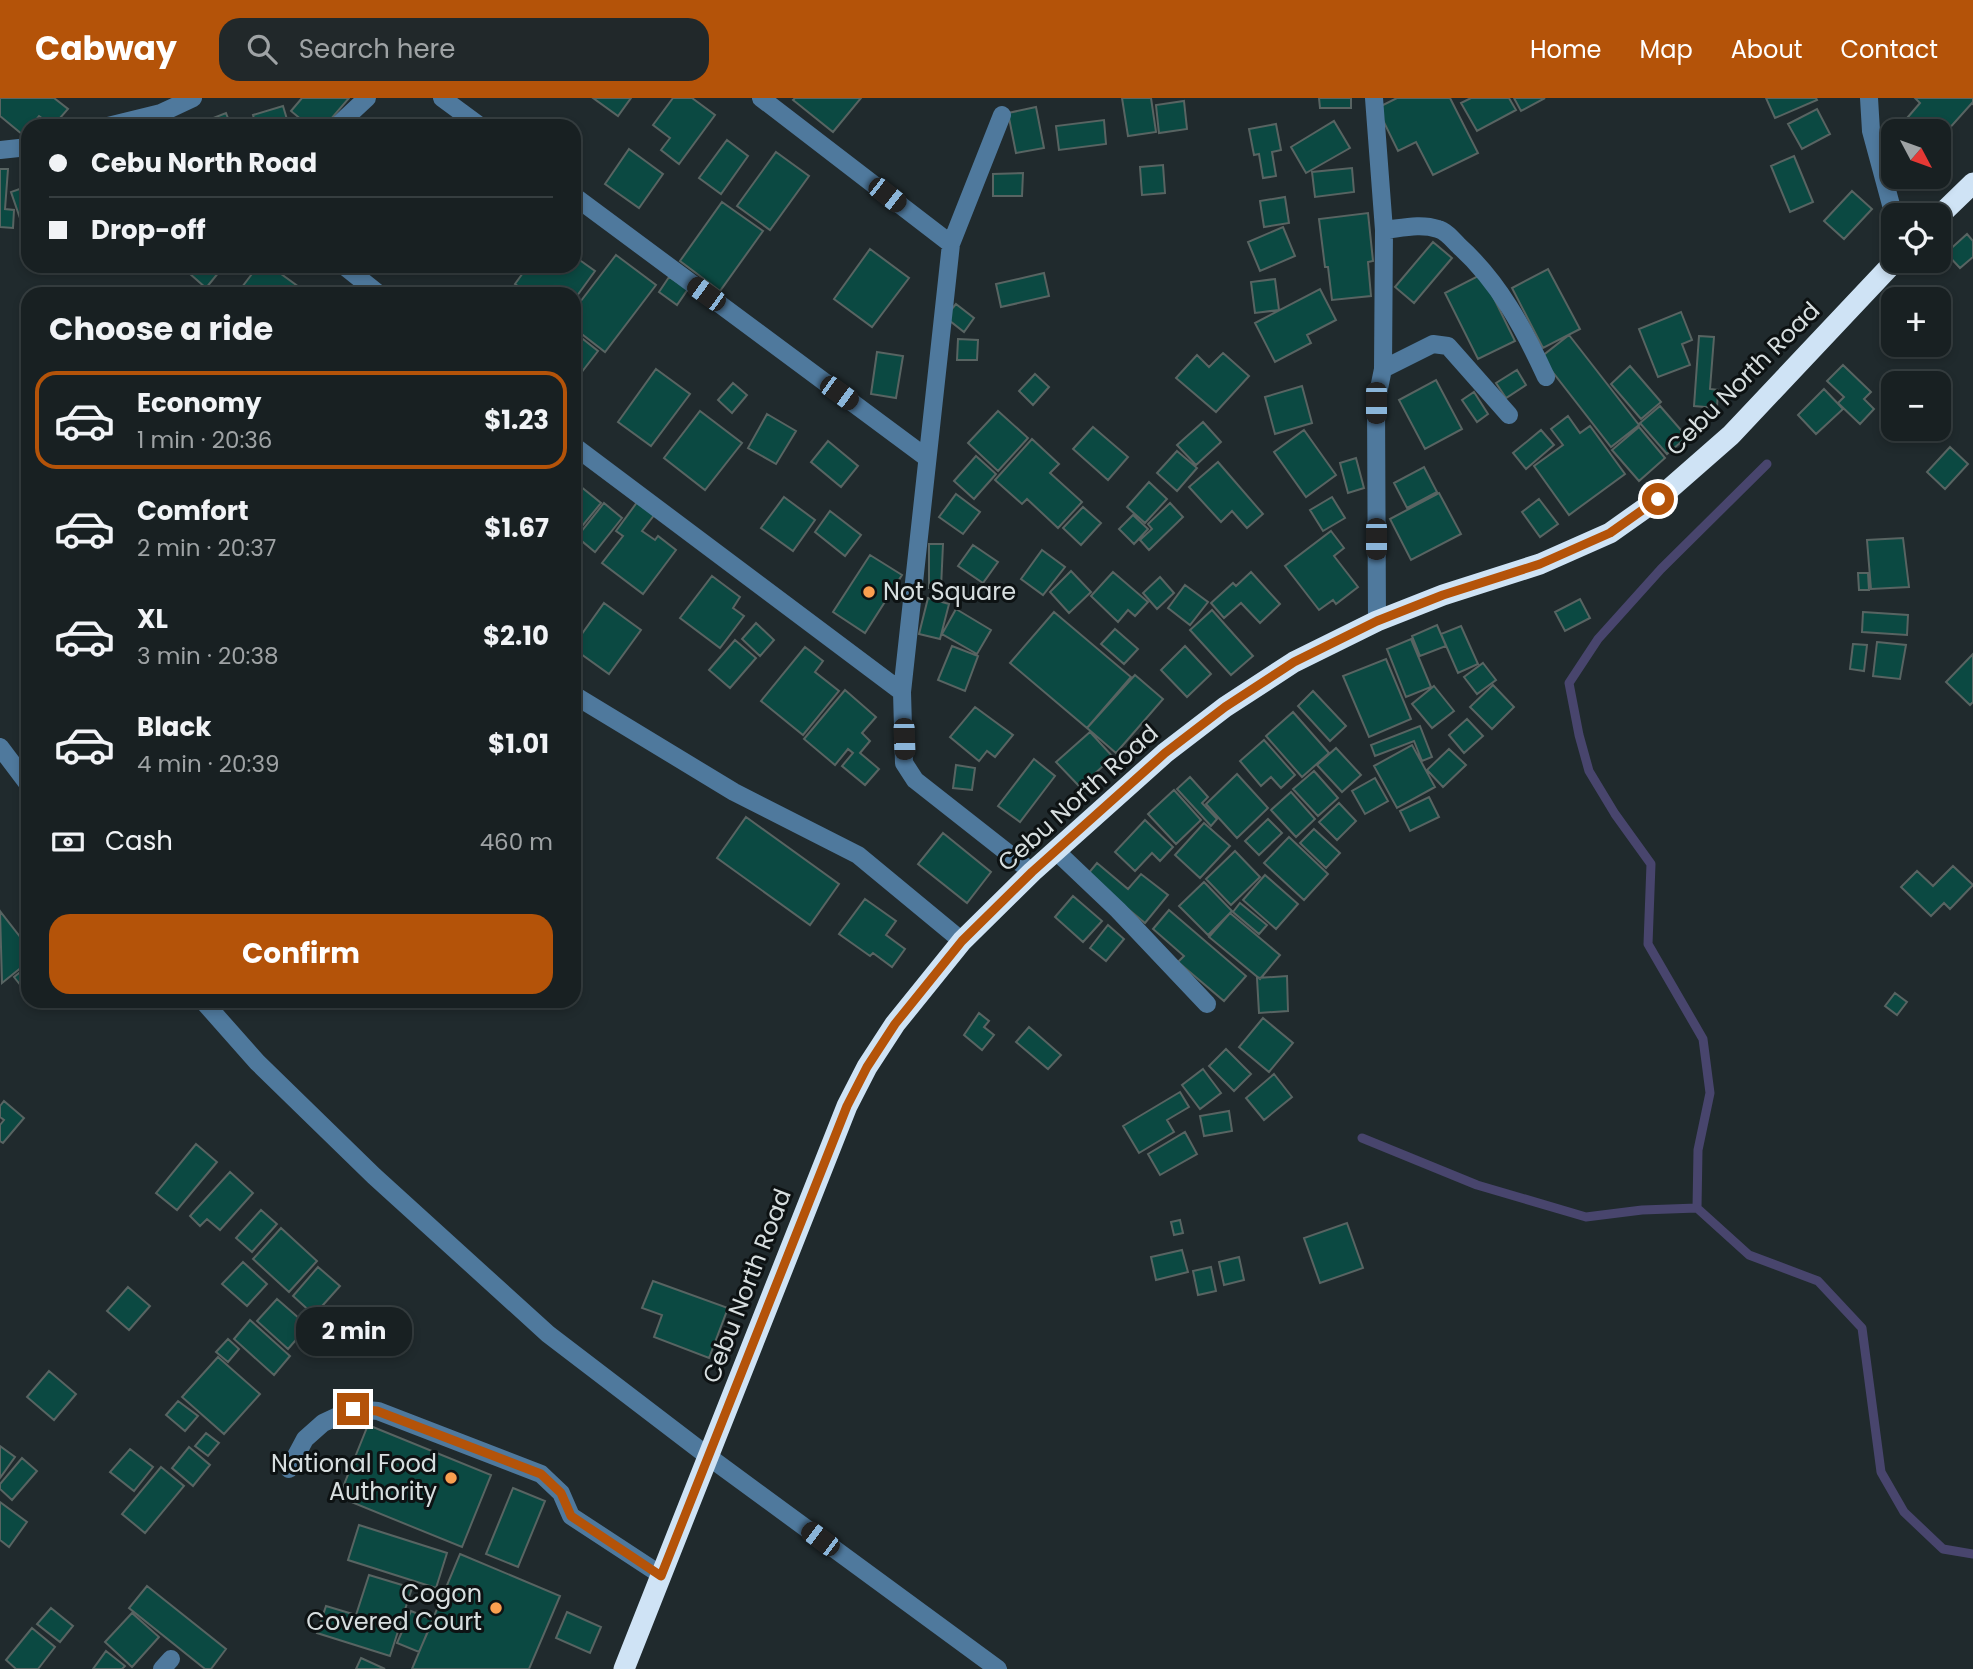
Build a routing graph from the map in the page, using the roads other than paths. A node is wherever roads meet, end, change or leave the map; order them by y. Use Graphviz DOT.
graph roads {
  1 [pos="193,98"];
  2 [pos="367,98"];
  3 [pos="442,98"];
  4 [pos="761,98"];
  5 [pos="1374,98"];
  6 [pos="1869,98"];
  7 [pos="1002,115"];
  8 [pos="137,119"];
  9 [pos="344,119"];
  10 [pos="470,119"];
  11 [pos="21,148"];
  12 [pos="0,150"];
  13 [pos="1973,183"];
  14 [pos="581,201"];
  15 [pos="1890,203"];
  16 [pos="1951,204"];
  17 [pos="1384,230"];
  18 [pos="951,244"];
  19 [pos="353,273"];
  20 [pos="1884,273"];
  21 [pos="370,287"];
  22 [pos="1383,369"];
  23 [pos="1546,377"];
  24 [pos="1509,415"];
  25 [pos="581,451"];
  26 [pos="928,458"];
  27 [pos="1377,621"];
  28 [pos="902,692"];
  29 [pos="581,699"];
  30 [pos="0,747"];
  31 [pos="21,775"];
  32 [pos="1057,852"];
  33 [pos="1032,872"];
  34 [pos="962,941"];
  35 [pos="1208,1004"];
  36 [pos="209,1008"];
  37 [pos="709,1457"];
  38 [pos="289,1469"];
  39 [pos="661,1576"];
  40 [pos="625,1669"];
  41 [pos="998,1669"];
  1 -- 8 [label="street"];
  2 -- 9 [label="street"];
  3 -- 10 [label="street"];
  4 -- 18 [label="street"];
  5 -- 17 [label="street"];
  6 -- 15 [label="street"];
  7 -- 18 [label="street"];
  11 -- 12 [label="street"];
  13 -- 16 [label="highway"];
  14 -- 26 [label="street"];
  17 -- 22 [label="street"];
  17 -- 23 [label="street"];
  18 -- 26 [label="street"];
  19 -- 21 [label="street"];
  20 -- 27 [label="highway, Cebu North Road"];
  22 -- 24 [label="street"];
  22 -- 27 [label="street"];
  25 -- 28 [label="street"];
  26 -- 28 [label="street"];
  27 -- 32 [label="highway, Cebu North Road"];
  28 -- 33 [label="street"];
  29 -- 34 [label="street"];
  30 -- 31 [label="street"];
  32 -- 33 [label="highway, Cebu North Road"];
  32 -- 35 [label="street"];
  33 -- 34 [label="highway, Cebu North Road"];
  34 -- 37 [label="highway, Cebu North Road"];
  36 -- 37 [label="street"];
  37 -- 39 [label="highway, Cebu North Road"];
  37 -- 41 [label="street"];
  38 -- 39 [label="street"];
  39 -- 40 [label="highway, Cebu North Road"];
}
